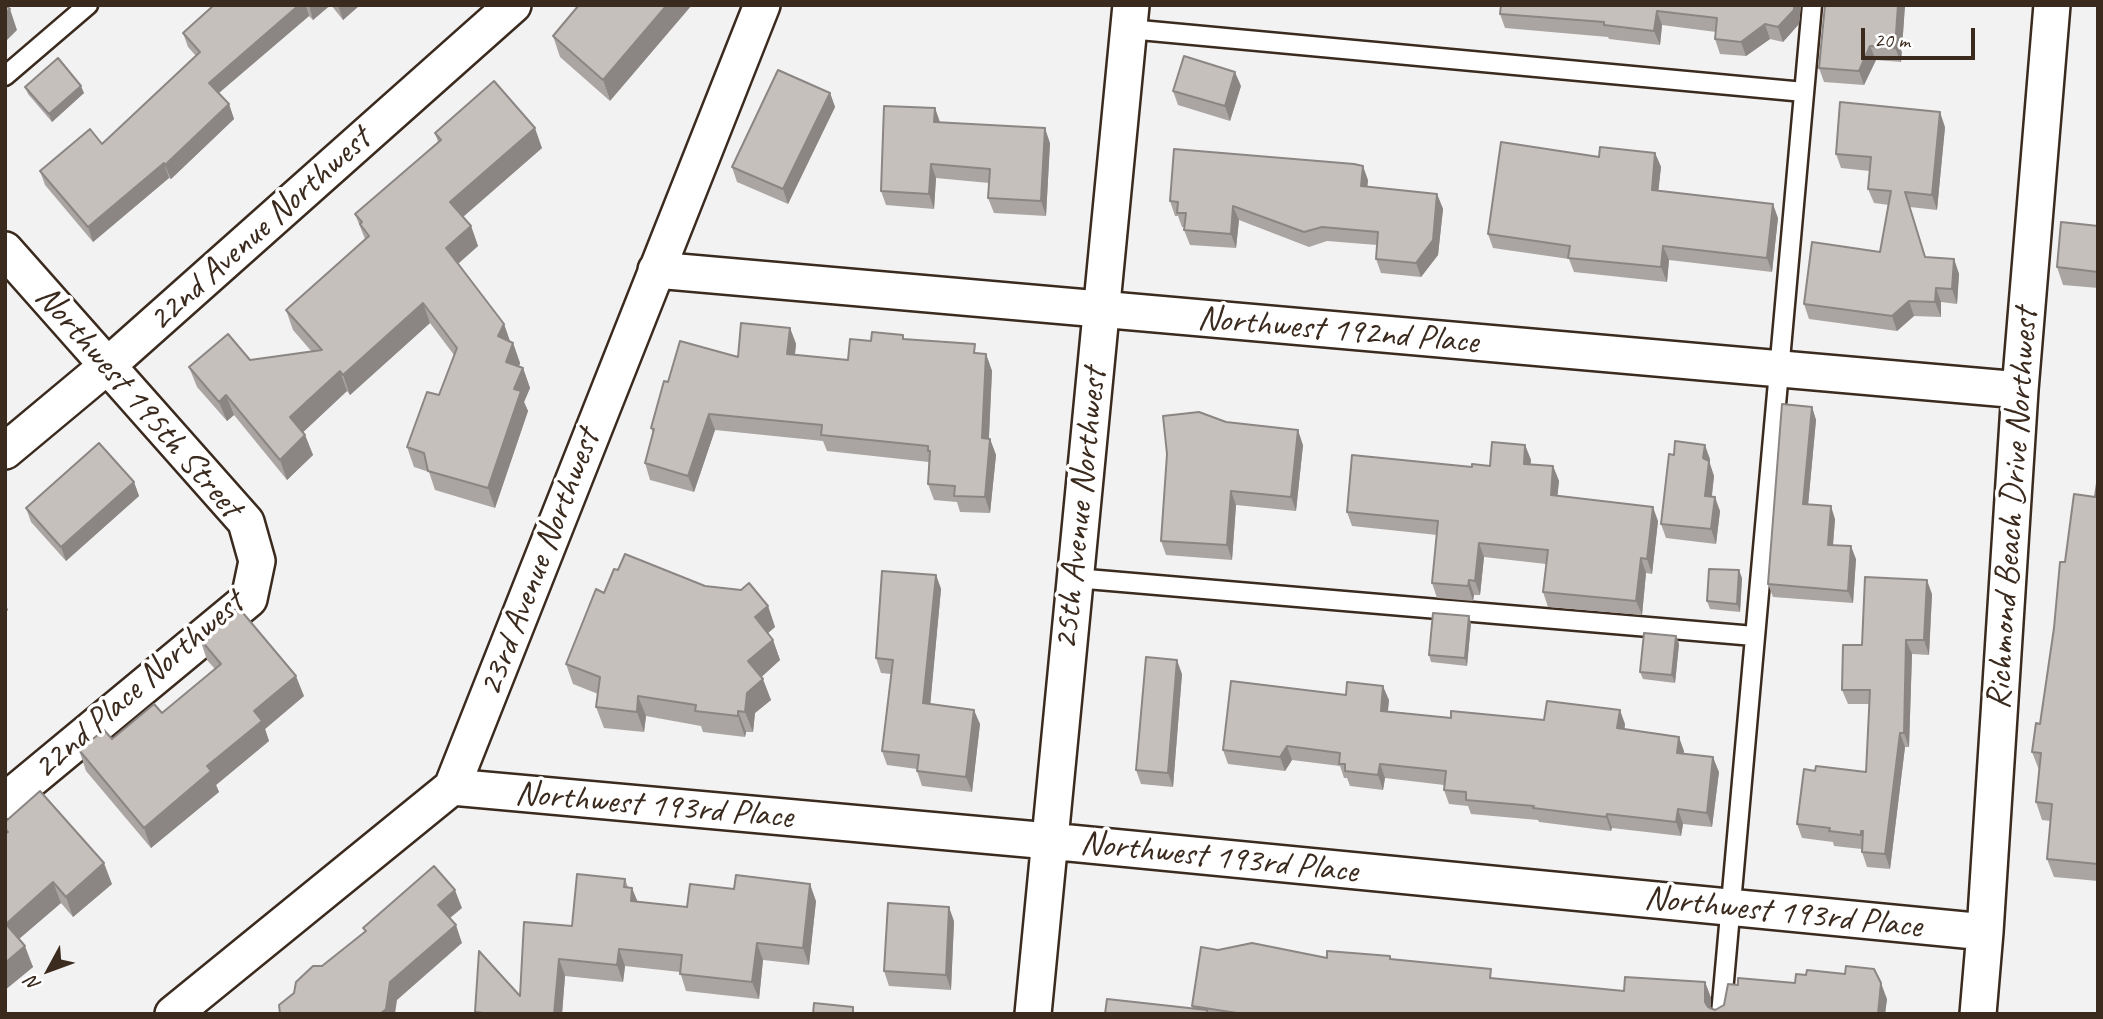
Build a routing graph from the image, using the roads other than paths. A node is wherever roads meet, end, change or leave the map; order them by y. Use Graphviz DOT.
graph roads {
  1 [pos="88,5"];
  2 [pos="513,5"];
  3 [pos="762,5"];
  4 [pos="1812,5"];
  5 [pos="2052,5"];
  6 [pos="1130,17"];
  7 [pos="5,76"];
  8 [pos="1804,92"];
  9 [pos="5,250"];
  10 [pos="656,270"];
  11 [pos="1101,310"];
  12 [pos="107,366"];
  13 [pos="1779,369"];
  14 [pos="2020,390"];
  15 [pos="5,451"];
  16 [pos="257,561"];
  17 [pos="1075,578"];
  18 [pos="1754,636"];
  19 [pos="452,787"];
  20 [pos="5,801"];
  21 [pos="1049,841"];
  22 [pos="1730,907"];
  23 [pos="1985,932"];
  24 [pos="173,1014"];
  25 [pos="1033,1014"];
  26 [pos="1721,1014"];
  27 [pos="1978,1014"];
  1 -- 7 [label="lane"];
  2 -- 12 [label="street, 22nd Avenue Northwest"];
  3 -- 10 [label="street, 23rd Avenue Northwest"];
  4 -- 8 [label="lane"];
  5 -- 14 [label="street, Richmond Beach Drive Northwest"];
  6 -- 8 [label="lane"];
  6 -- 11 [label="street, 25th Avenue Northwest"];
  8 -- 13 [label="lane"];
  9 -- 12 [label="street, Northwest 195th Street"];
  10 -- 11 [label="street, Northwest 192nd Place"];
  10 -- 19 [label="street, 23rd Avenue Northwest"];
  11 -- 13 [label="street, Northwest 192nd Place"];
  11 -- 17 [label="street, 25th Avenue Northwest"];
  12 -- 15 [label="street, 22nd Avenue Northwest"];
  12 -- 16 [label="street, Northwest 195th Street"];
  13 -- 14 [label="street, Northwest 192nd Place"];
  13 -- 18 [label="lane"];
  14 -- 23 [label="street, Richmond Beach Drive Northwest"];
  16 -- 20 [label="street, 22nd Place Northwest"];
  17 -- 18 [label="lane"];
  17 -- 21 [label="street, 25th Avenue Northwest"];
  18 -- 22 [label="lane"];
  19 -- 21 [label="street, Northwest 193rd Place"];
  19 -- 24 [label="street, 23rd Avenue Northwest"];
  21 -- 22 [label="street, Northwest 193rd Place"];
  21 -- 25 [label="street, 25th Avenue Northwest"];
  22 -- 23 [label="street, Northwest 193rd Place"];
  22 -- 26 [label="lane"];
  23 -- 27 [label="street, Richmond Beach Drive Northwest"];
}
